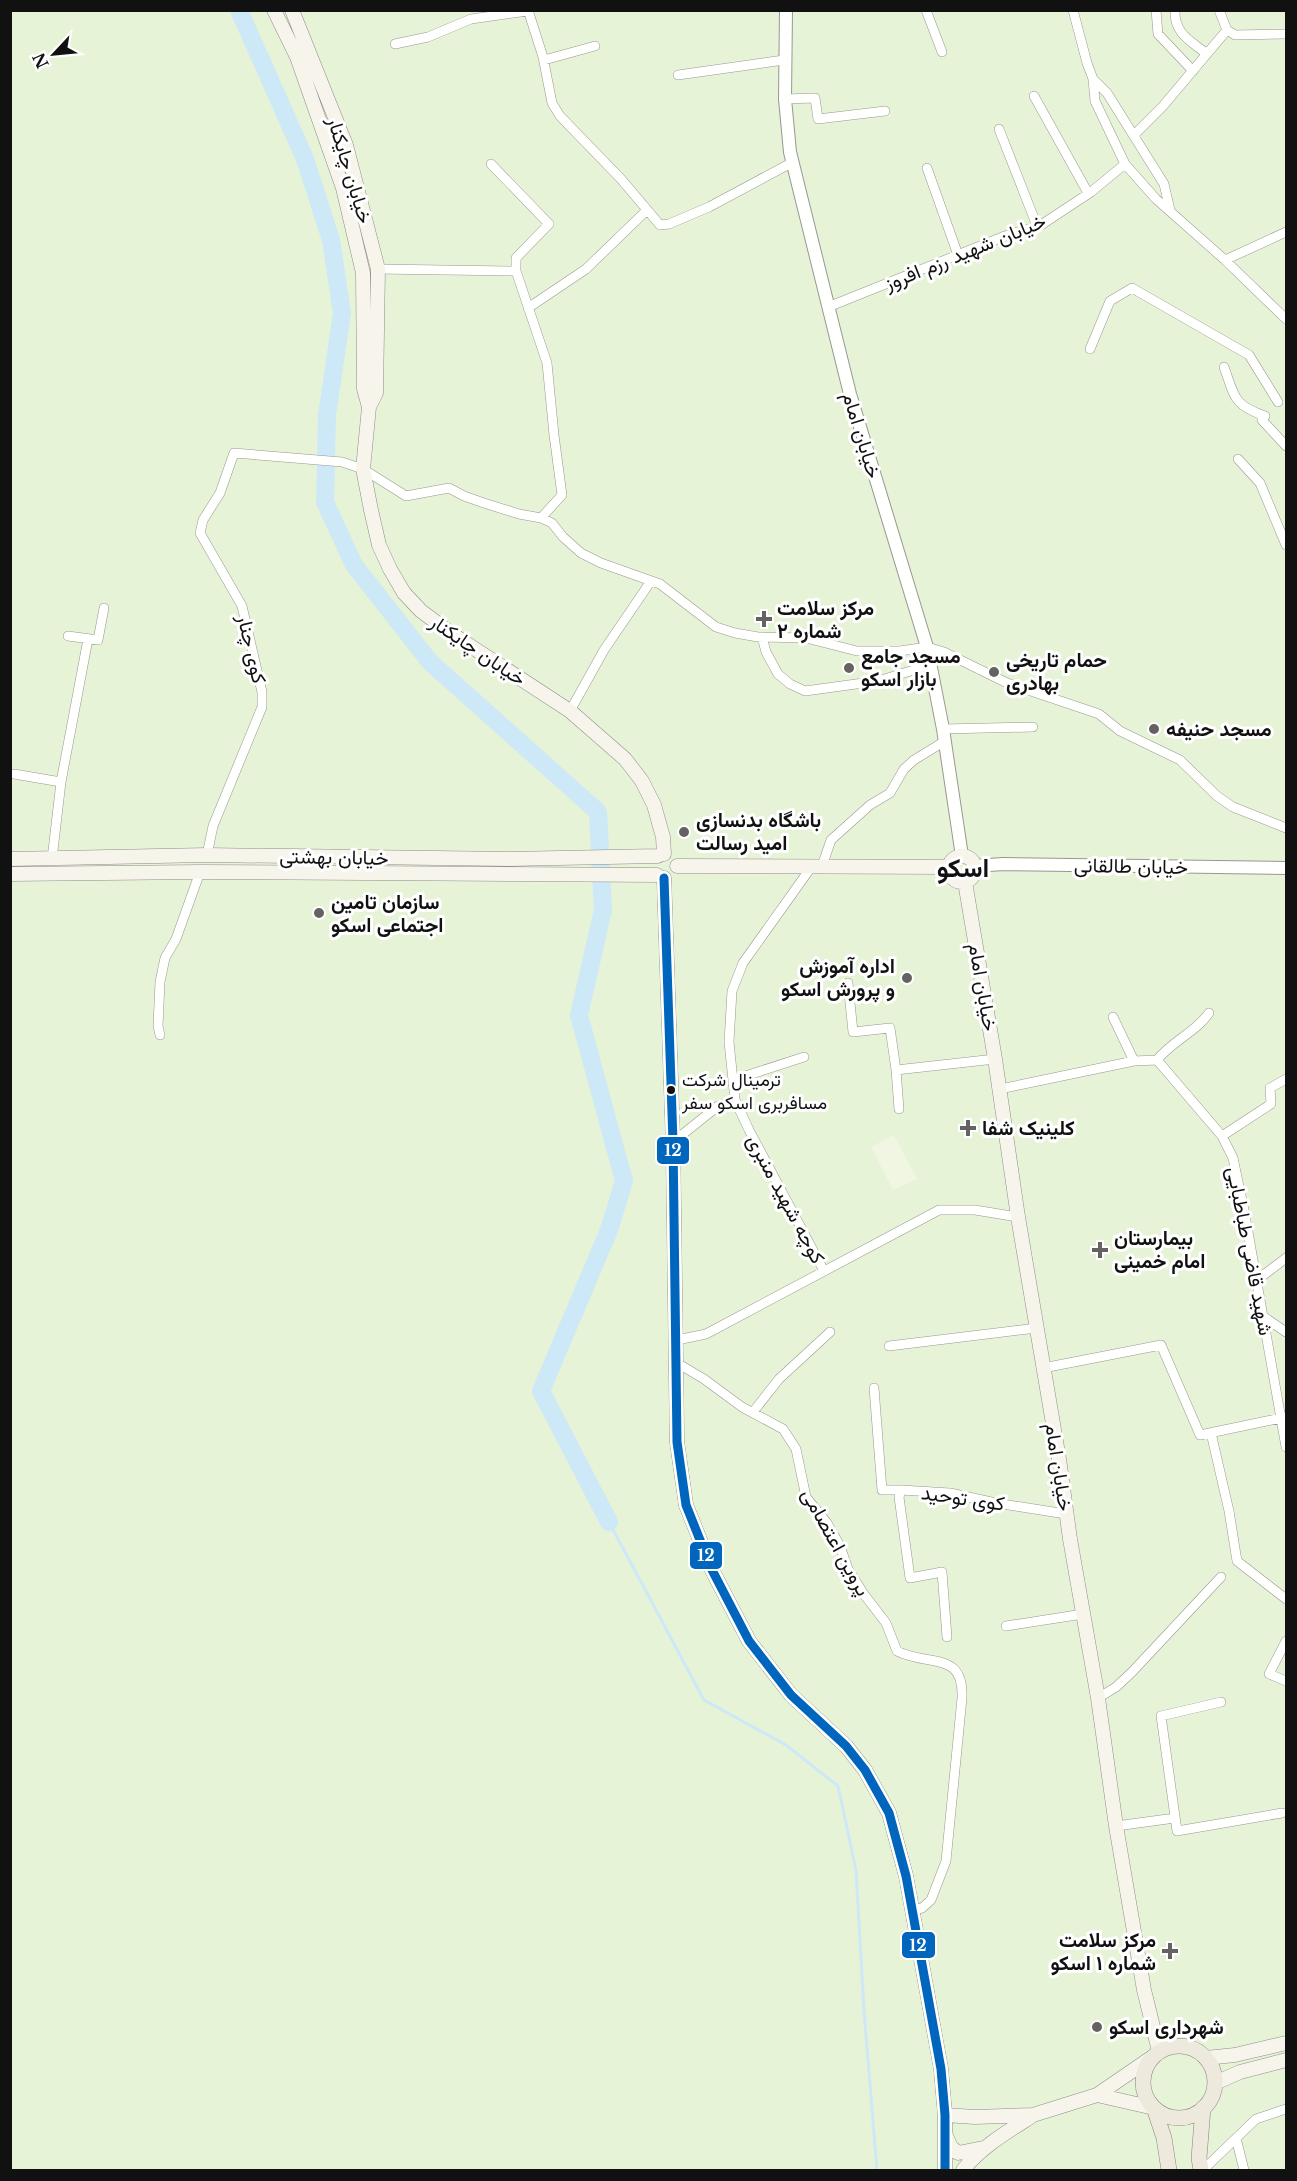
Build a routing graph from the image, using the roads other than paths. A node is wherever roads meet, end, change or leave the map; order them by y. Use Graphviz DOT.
graph roads {
  1 [pos="274,10"];
  2 [pos="292,10"];
  3 [pos="786,10"];
  4 [pos="926,10"];
  5 [pos="1073,10"];
  6 [pos="1156,10"];
  7 [pos="1175,10"];
  8 [pos="1219,10"];
  9 [pos="528,11"];
  10 [pos="1227,30"];
  11 [pos="1287,34"];
  12 [pos="394,44"];
  13 [pos="595,46"];
  14 [pos="942,52"];
  15 [pos="1207,54"];
  16 [pos="544,60"];
  17 [pos="784,60"];
  18 [pos="1193,70"];
  19 [pos="678,75"];
  20 [pos="1094,79"];
  21 [pos="1034,96"];
  22 [pos="785,99"];
  23 [pos="885,111"];
  24 [pos="999,129"];
  25 [pos="1134,135"];
  26 [pos="793,162"];
  27 [pos="491,164"];
  28 [pos="1125,164"];
  29 [pos="927,168"];
  30 [pos="1088,193"];
  31 [pos="647,210"];
  32 [pos="1170,210"];
  33 [pos="1037,226"];
  34 [pos="1287,232"];
  35 [pos="958,255"];
  36 [pos="1225,260"];
  37 [pos="378,269"];
  38 [pos="516,271"];
  39 [pos="828,307"];
  40 [pos="528,308"];
  41 [pos="1287,319"];
  42 [pos="1090,349"];
  43 [pos="1224,367"];
  44 [pos="1278,402"];
  45 [pos="369,407"];
  46 [pos="1287,446"];
  47 [pos="1238,459"];
  48 [pos="363,469"];
  49 [pos="541,518"];
  50 [pos="1287,545"];
  51 [pos="651,581"];
  52 [pos="104,608"];
  53 [pos="68,636"];
  54 [pos="762,637"];
  55 [pos="88,639"];
  56 [pos="927,647"];
  57 [pos="930,665"];
  58 [pos="570,711"];
  59 [pos="1033,727"];
  60 [pos="944,735"];
  61 [pos="14,774"];
  62 [pos="61,782"];
  63 [pos="1287,828"];
  64 [pos="207,855"];
  65 [pos="661,855"];
  66 [pos="962,856"];
  67 [pos="52,859"];
  68 [pos="10,860"];
  69 [pos="677,866"];
  70 [pos="817,866"];
  71 [pos="975,866"];
  72 [pos="949,867"];
  73 [pos="1287,868"];
  74 [pos="200,872"];
  75 [pos="10,874"];
  76 [pos="660,876"];
  77 [pos="966,882"];
  78 [pos="848,983"];
  79 [pos="1209,1013"];
  80 [pos="1113,1017"];
  81 [pos="160,1035"];
  82 [pos="804,1057"];
  83 [pos="995,1059"];
  84 [pos="1157,1060"];
  85 [pos="1134,1061"];
  86 [pos="896,1070"];
  87 [pos="1287,1079"];
  88 [pos="733,1080"];
  89 [pos="1000,1089"];
  90 [pos="735,1100"];
  91 [pos="899,1109"];
  92 [pos="1222,1136"];
  93 [pos="673,1142"];
  94 [pos="1018,1217"];
  95 [pos="1287,1258"];
  96 [pos="824,1271"];
  97 [pos="1257,1280"];
  98 [pos="1264,1317"];
  99 [pos="1037,1328"];
  100 [pos="830,1332"];
  101 [pos="1287,1332"];
  102 [pos="677,1340"];
  103 [pos="889,1346"];
  104 [pos="677,1363"];
  105 [pos="1043,1368"];
  106 [pos="874,1388"];
  107 [pos="753,1412"];
  108 [pos="1284,1418"];
  109 [pos="1211,1433"];
  110 [pos="1287,1447"];
  111 [pos="901,1490"];
  112 [pos="1066,1514"];
  113 [pos="1221,1578"];
  114 [pos="1287,1599"];
  115 [pos="1083,1614"];
  116 [pos="1006,1626"];
  117 [pos="947,1637"];
  118 [pos="1287,1641"];
  119 [pos="1287,1681"];
  120 [pos="1098,1698"];
  121 [pos="1221,1702"];
  122 [pos="1282,1813"];
  123 [pos="1175,1818"];
  124 [pos="1116,1826"];
  125 [pos="913,1910"];
  126 [pos="1287,2043"];
  127 [pos="1155,2055"];
  128 [pos="1206,2058"];
  129 [pos="1287,2060"];
  130 [pos="1215,2083"];
  131 [pos="1097,2095"];
  132 [pos="1154,2108"];
  133 [pos="1203,2108"];
  134 [pos="1287,2109"];
  135 [pos="945,2115"];
  136 [pos="1033,2115"];
  137 [pos="945,2131"];
  138 [pos="1236,2138"];
  139 [pos="987,2146"];
  140 [pos="945,2170"];
  141 [pos="963,2170"];
  142 [pos="1169,2170"];
  143 [pos="1202,2170"];
  144 [pos="1244,2170"];
  1 -- 45 [label="main road, خیابان چایکنار"];
  2 -- 37 [label="main road, خیابان چایکنار"];
  3 -- 17 [label="street, خیابان امام"];
  4 -- 14 [label="street"];
  5 -- 20 [label="street"];
  6 -- 18 [label="street"];
  7 -- 15 [label="street"];
  8 -- 10 [label="street"];
  9 -- 12 [label="street"];
  9 -- 16 [label="street"];
  10 -- 11 [label="street"];
  10 -- 15 [label="street"];
  13 -- 16 [label="street"];
  15 -- 18 [label="street"];
  16 -- 31 [label="street"];
  17 -- 19 [label="street"];
  17 -- 22 [label="street, خیابان امام"];
  18 -- 25 [label="street"];
  20 -- 25 [label="street"];
  20 -- 28 [label="street"];
  21 -- 30 [label="street"];
  22 -- 23 [label="street"];
  22 -- 26 [label="street, خیابان امام"];
  24 -- 33 [label="street"];
  25 -- 32 [label="street"];
  26 -- 31 [label="street"];
  26 -- 39 [label="street, خیابان امام"];
  27 -- 38 [label="street"];
  28 -- 30 [label="street, خیابان شهید رزم افروز"];
  28 -- 32 [label="street"];
  29 -- 35 [label="street"];
  30 -- 33 [label="street, خیابان شهید رزم افروز"];
  31 -- 40 [label="street"];
  32 -- 36 [label="street"];
  33 -- 35 [label="street, خیابان شهید رزم افروز"];
  34 -- 36 [label="street"];
  35 -- 39 [label="street, خیابان شهید رزم افروز"];
  36 -- 41 [label="street"];
  37 -- 38 [label="street"];
  37 -- 45 [label="main road, خیابان چایکنار"];
  38 -- 40 [label="street"];
  39 -- 56 [label="street, خیابان امام"];
  40 -- 49 [label="street"];
  42 -- 44 [label="street"];
  43 -- 46 [label="street"];
  45 -- 48 [label="main road, خیابان چایکنار"];
  47 -- 50 [label="street"];
  48 -- 49 [label="street"];
  48 -- 58 [label="main road, خیابان چایکنار"];
  48 -- 64 [label="street, کوی چنار"];
  49 -- 51 [label="street"];
  51 -- 54 [label="street"];
  51 -- 58 [label="street"];
  52 -- 55 [label="street"];
  53 -- 55 [label="street"];
  54 -- 56 [label="street"];
  54 -- 57 [label="street"];
  55 -- 62 [label="street"];
  56 -- 57 [label="street, خیابان امام"];
  56 -- 63 [label="street"];
  57 -- 60 [label="street, خیابان امام"];
  58 -- 65 [label="main road, خیابان چایکنار"];
  59 -- 60 [label="street"];
  60 -- 66 [label="street, خیابان امام"];
  60 -- 70 [label="street, کوچه شهید منبری"];
  61 -- 62 [label="street"];
  62 -- 67 [label="street"];
  64 -- 65 [label="main road, خیابان بهشتی"];
  64 -- 67 [label="main road, خیابان بهشتی"];
  65 -- 69 [label="main road"];
  65 -- 76 [label="main road"];
  66 -- 71 [label="main road"];
  66 -- 72 [label="main road"];
  67 -- 68 [label="main road, خیابان بهشتی"];
  69 -- 70 [label="main road"];
  69 -- 76 [label="main road"];
  70 -- 72 [label="main road"];
  70 -- 88 [label="street, کوچه شهید منبری"];
  71 -- 73 [label="street, خیابان طالقانی"];
  71 -- 77 [label="main road"];
  72 -- 77 [label="main road"];
  74 -- 75 [label="main road, خیابان بهشتی"];
  74 -- 76 [label="main road, خیابان بهشتی"];
  74 -- 81 [label="street"];
  76 -- 93 [label="main road"];
  77 -- 83 [label="main road, خیابان امام"];
  78 -- 86 [label="street"];
  79 -- 84 [label="street"];
  80 -- 85 [label="street"];
  82 -- 88 [label="street"];
  83 -- 86 [label="street"];
  83 -- 89 [label="main road, خیابان امام"];
  84 -- 85 [label="street"];
  84 -- 92 [label="street, شهید قاضی طباطبایی"];
  85 -- 89 [label="street"];
  86 -- 91 [label="street"];
  87 -- 92 [label="street"];
  88 -- 90 [label="street, کوچه شهید منبری"];
  89 -- 94 [label="main road, خیابان امام"];
  90 -- 93 [label="street"];
  90 -- 96 [label="street, کوچه شهید منبری"];
  92 -- 97 [label="street, شهید قاضی طباطبایی"];
  93 -- 102 [label="main road"];
  94 -- 96 [label="street"];
  94 -- 99 [label="main road, خیابان امام"];
  95 -- 97 [label="street"];
  96 -- 102 [label="street"];
  97 -- 98 [label="street, شهید قاضی طباطبایی"];
  98 -- 101 [label="street"];
  98 -- 108 [label="street, شهید قاضی طباطبایی"];
  99 -- 103 [label="street"];
  99 -- 105 [label="main road, خیابان امام"];
  100 -- 107 [label="street"];
  102 -- 104 [label="main road"];
  104 -- 107 [label="street, پروین اعتصامی"];
  104 -- 125 [label="main road"];
  105 -- 109 [label="street"];
  105 -- 112 [label="main road, خیابان امام"];
  106 -- 111 [label="street"];
  107 -- 125 [label="street, پروین اعتصامی"];
  108 -- 109 [label="street"];
  108 -- 110 [label="street, شهید قاضی طباطبایی"];
  109 -- 114 [label="street"];
  111 -- 112 [label="street, کوی توحید"];
  111 -- 117 [label="street, کوی توحید"];
  112 -- 115 [label="main road, خیابان امام"];
  113 -- 120 [label="street"];
  115 -- 116 [label="street"];
  115 -- 120 [label="main road, خیابان امام"];
  118 -- 119 [label="street"];
  120 -- 124 [label="main road, خیابان امام"];
  121 -- 123 [label="street"];
  122 -- 123 [label="street"];
  123 -- 124 [label="street"];
  124 -- 127 [label="main road, خیابان امام"];
  125 -- 135 [label="main road"];
  126 -- 128 [label="main road"];
  127 -- 128 [label="main road"];
  127 -- 131 [label="main road"];
  127 -- 132 [label="main road"];
  128 -- 130 [label="main road"];
  129 -- 130 [label="main road"];
  130 -- 133 [label="main road"];
  131 -- 132 [label="main road"];
  131 -- 136 [label="main road"];
  132 -- 133 [label="main road"];
  132 -- 142 [label="main road"];
  133 -- 143 [label="main road"];
  134 -- 138 [label="street"];
  135 -- 136 [label="main road"];
  135 -- 137 [label="main road"];
  136 -- 139 [label="main road"];
  137 -- 139 [label="main road"];
  137 -- 140 [label="main road"];
  138 -- 143 [label="street"];
  138 -- 144 [label="street"];
  139 -- 141 [label="main road"];
}
